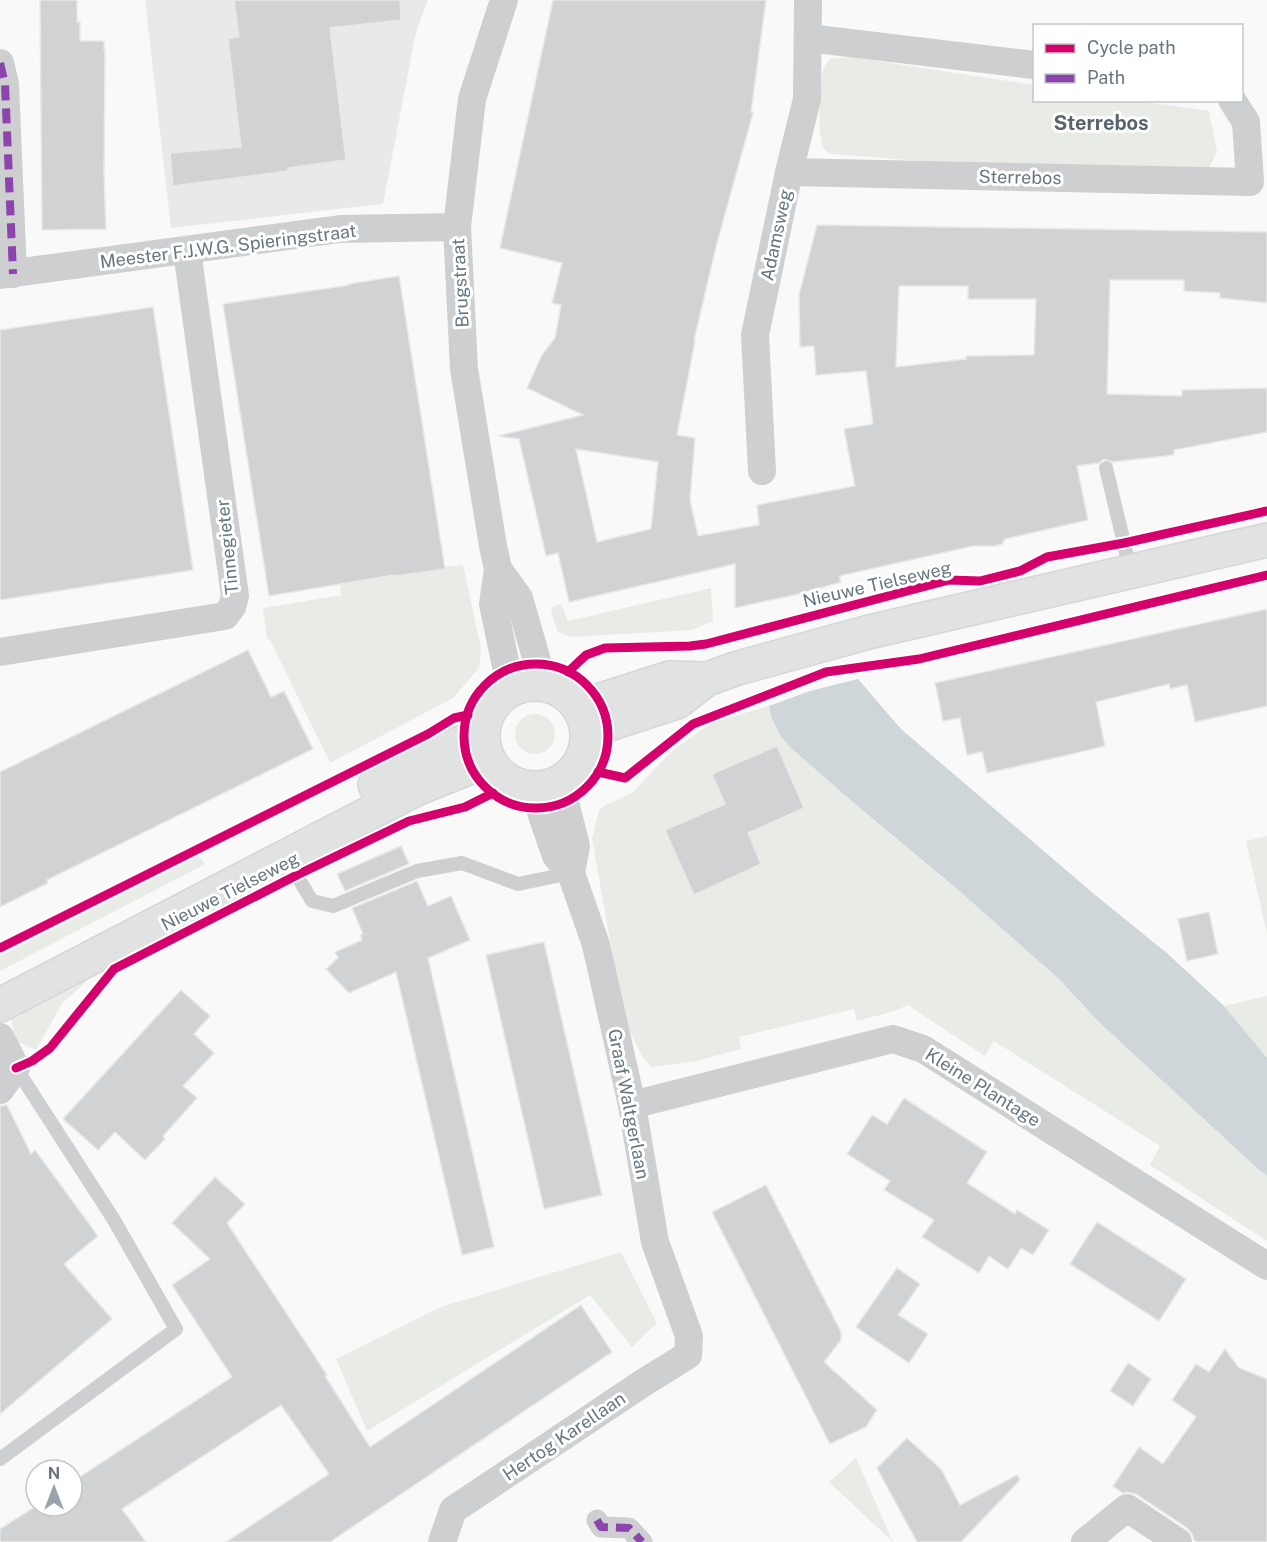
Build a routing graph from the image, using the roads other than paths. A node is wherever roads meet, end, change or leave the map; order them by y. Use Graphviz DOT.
graph roads {
  1 [pos="504,0"];
  2 [pos="808,0"];
  3 [pos="808,38"];
  4 [pos="0,63"];
  5 [pos="1033,65"];
  6 [pos="1233,102"];
  7 [pos="789,172"];
  8 [pos="1259,184"];
  9 [pos="457,227"];
  10 [pos="187,250"];
  11 [pos="7,274"];
  12 [pos="1106,468"];
  13 [pos="762,471"];
  14 [pos="1267,540"];
  15 [pos="498,569"];
  16 [pos="1130,572"];
  17 [pos="0,652"];
  18 [pos="544,685"];
  19 [pos="511,690"];
  20 [pos="583,719"];
  21 [pos="485,747"];
  22 [pos="547,786"];
  23 [pos="285,856"];
  24 [pos="571,873"];
  25 [pos="0,981"];
  26 [pos="0,1005"];
  27 [pos="0,1037"];
  28 [pos="8,1079"];
  29 [pos="632,1105"];
  30 [pos="1267,1266"];
  31 [pos="689,1336"];
  32 [pos="0,1459"];
  33 [pos="597,1520"];
  34 [pos="442,1542"];
  35 [pos="642,1542"];
  36 [pos="1085,1542"];
  37 [pos="1178,1542"];
  1 -- 9 [label="street, Brugstraat"];
  2 -- 3 [label="street, Adamsweg"];
  3 -- 5 [label="street"];
  3 -- 7 [label="street, Adamsweg"];
  4 -- 11 [label="street"];
  6 -- 8 [label="street, Sterrebos"];
  7 -- 8 [label="street, Sterrebos"];
  7 -- 13 [label="street, Adamsweg"];
  9 -- 10 [label="street, Meester F.J.W.G. Spieringstraat"];
  9 -- 15 [label="street, Brugstraat"];
  10 -- 11 [label="street, Meester F.J.W.G. Spieringstraat"];
  10 -- 17 [label="street, Tinnegieter"];
  12 -- 16 [label="lane"];
  14 -- 16 [label="main road"];
  15 -- 18 [label="street, Brugstraat"];
  15 -- 19 [label="street, Brugstraat"];
  16 -- 20 [label="main road"];
  18 -- 19 [label="main road"];
  18 -- 20 [label="main road"];
  19 -- 21 [label="main road"];
  20 -- 22 [label="main road"];
  21 -- 22 [label="main road"];
  21 -- 23 [label="main road, Nieuwe Tielseweg"];
  21 -- 25 [label="main road, Nieuwe Tielseweg"];
  22 -- 24 [label="street, Graaf Waltgerlaan"];
  23 -- 24 [label="lane"];
  23 -- 26 [label="main road, Nieuwe Tielseweg"];
  24 -- 29 [label="street, Graaf Waltgerlaan"];
  27 -- 28 [label="street"];
  28 -- 32 [label="lane"];
  29 -- 30 [label="street, Kleine Plantage"];
  29 -- 31 [label="street, Graaf Waltgerlaan"];
  31 -- 34 [label="street, Hertog Karellaan"];
  33 -- 35 [label="street"];
  36 -- 37 [label="street"];
}
